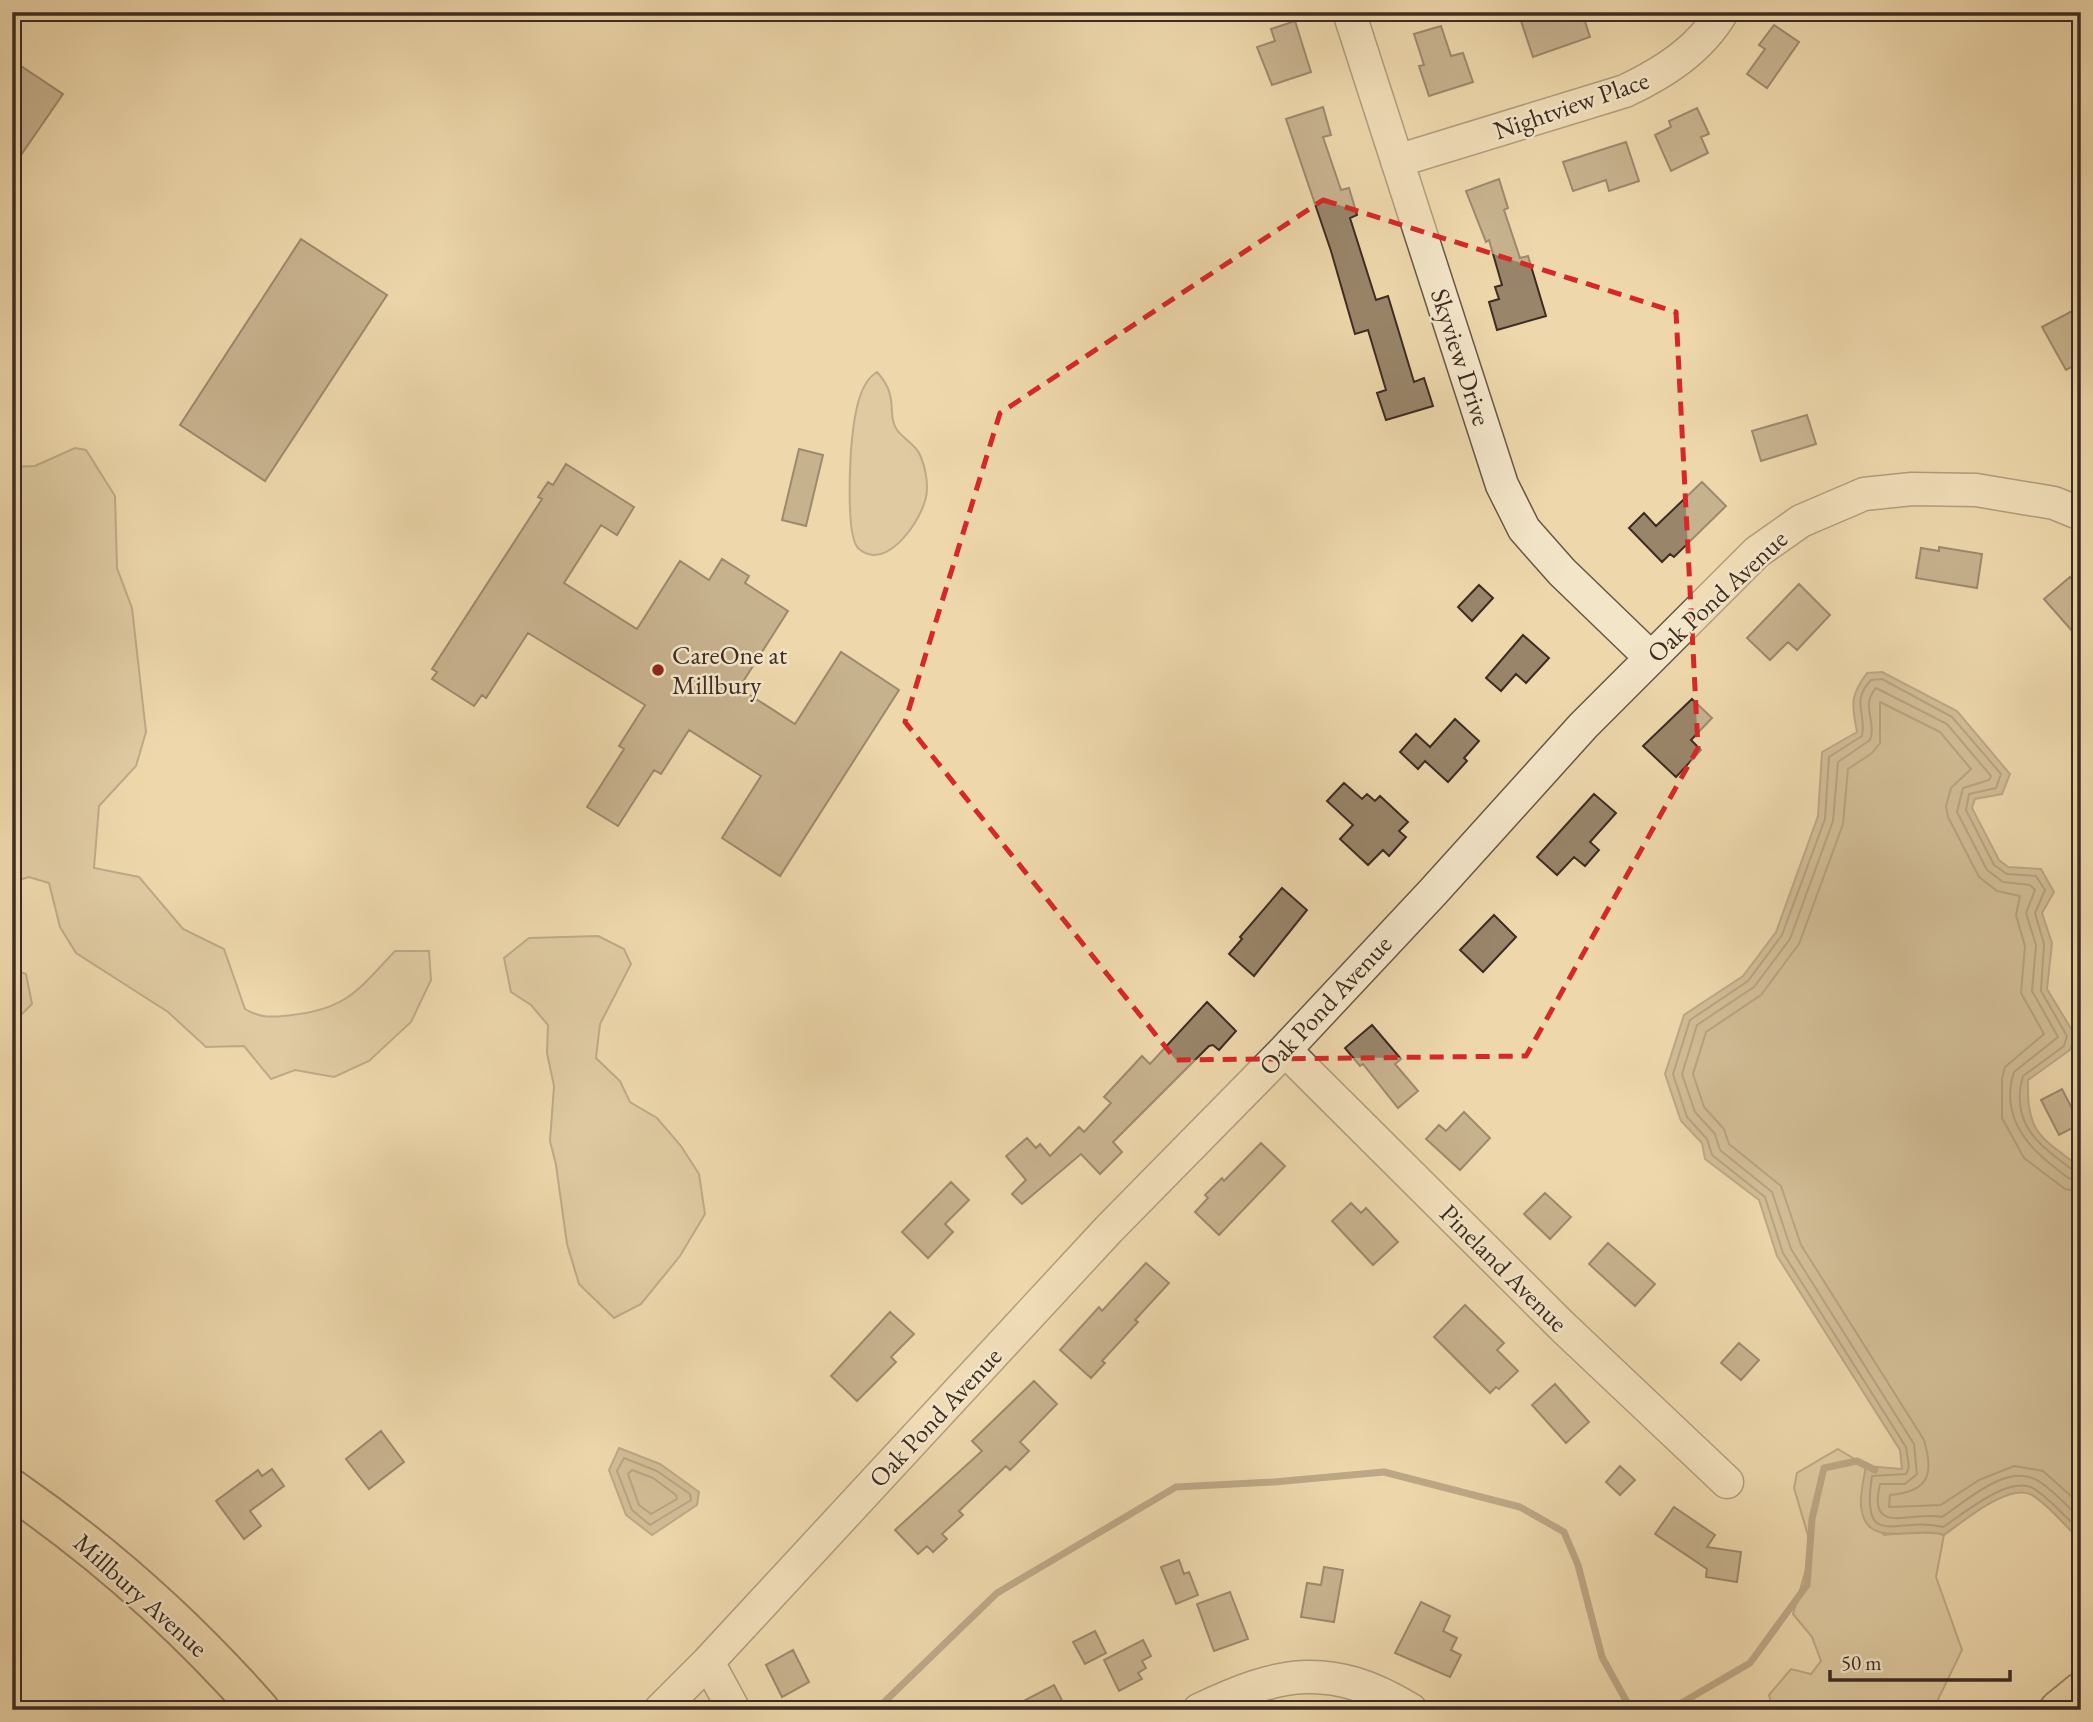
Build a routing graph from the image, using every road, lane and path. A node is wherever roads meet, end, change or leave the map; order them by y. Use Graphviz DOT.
graph roads {
  1 [pos="1349,12"];
  2 [pos="1722,12"];
  3 [pos="1397,161"];
  4 [pos="2081,514"];
  5 [pos="1649,656"];
  6 [pos="1285,1049"];
  7 [pos="1727,1482"];
  8 [pos="12,1489"];
  9 [pos="708,1662"];
  10 [pos="2081,1692"];
  11 [pos="260,1710"];
  12 [pos="660,1710"];
  13 [pos="734,1710"];
  14 [pos="1199,1710"];
  15 [pos="1411,1710"];
  16 [pos="2059,1710"];
  1 -- 3 [label="street, Skyview Drive"];
  2 -- 3 [label="street, Nightview Place"];
  3 -- 5 [label="street, Skyview Drive"];
  4 -- 5 [label="street, Oak Pond Avenue"];
  5 -- 6 [label="street, Oak Pond Avenue"];
  6 -- 7 [label="street, Pineland Avenue"];
  6 -- 9 [label="street, Oak Pond Avenue"];
  8 -- 11 [label="main road, Millbury Avenue"];
  9 -- 12 [label="street, Oak Pond Avenue"];
  9 -- 13 [label="street"];
  10 -- 16 [label="main road"];
  14 -- 15 [label="street"];
}
